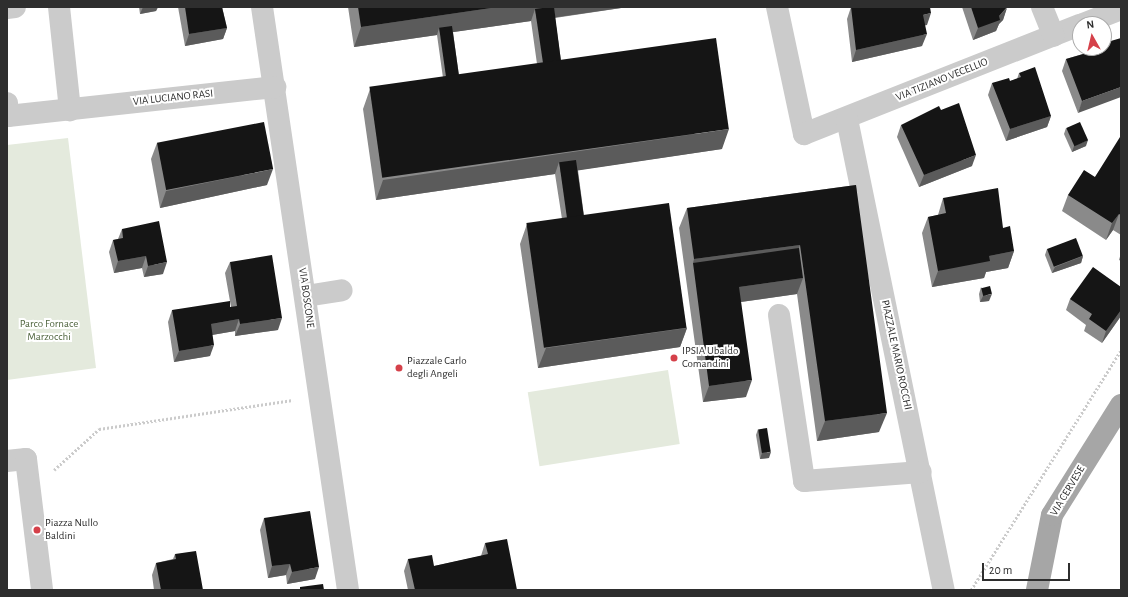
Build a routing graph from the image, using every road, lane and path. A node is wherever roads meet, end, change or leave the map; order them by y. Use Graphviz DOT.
graph roads {
  1 [pos="15,7"];
  2 [pos="59,7"];
  3 [pos="262,7"];
  4 [pos="777,7"];
  5 [pos="1042,7"];
  6 [pos="7,8"];
  7 [pos="1121,9"];
  8 [pos="1103,16"];
  9 [pos="1072,28"];
  10 [pos="1054,36"];
  11 [pos="275,87"];
  12 [pos="7,103"];
  13 [pos="70,110"];
  14 [pos="847,119"];
  15 [pos="342,290"];
  16 [pos="306,296"];
  17 [pos="779,315"];
  18 [pos="1121,350"];
  19 [pos="319,396"];
  20 [pos="1121,405"];
  21 [pos="7,461"];
  22 [pos="921,472"];
  23 [pos="27,474"];
  24 [pos="1038,589"];
  25 [pos="42,590"];
  26 [pos="348,590"];
  27 [pos="944,590"];
  28 [pos="971,590"];
  1 -- 6 [label="street"];
  2 -- 13 [label="street"];
  3 -- 11 [label="street, VIA BOSCONE"];
  4 -- 14 [label="street, VIA TIZIANO VECELLIO"];
  5 -- 10 [label="street"];
  7 -- 8 [label="street"];
  9 -- 10 [label="street, VIA TIZIANO VECELLIO"];
  10 -- 14 [label="street, VIA TIZIANO VECELLIO"];
  11 -- 13 [label="street, VIA LUCIANO RASI"];
  11 -- 16 [label="street, VIA BOSCONE"];
  12 -- 13 [label="street, VIA LUCIANO RASI"];
  14 -- 22 [label="street, PIAZZALE MARIO ROCCHI"];
  15 -- 16 [label="street"];
  16 -- 19 [label="street, VIA BOSCONE"];
  17 -- 22 [label="street"];
  18 -- 28 [label="path"];
  19 -- 23 [label="path"];
  19 -- 26 [label="street, VIA BOSCONE"];
  20 -- 24 [label="main road, VIA CERVESE"];
  21 -- 23 [label="street"];
  22 -- 27 [label="street, PIAZZALE MARIO ROCCHI"];
  23 -- 25 [label="street"];
}
